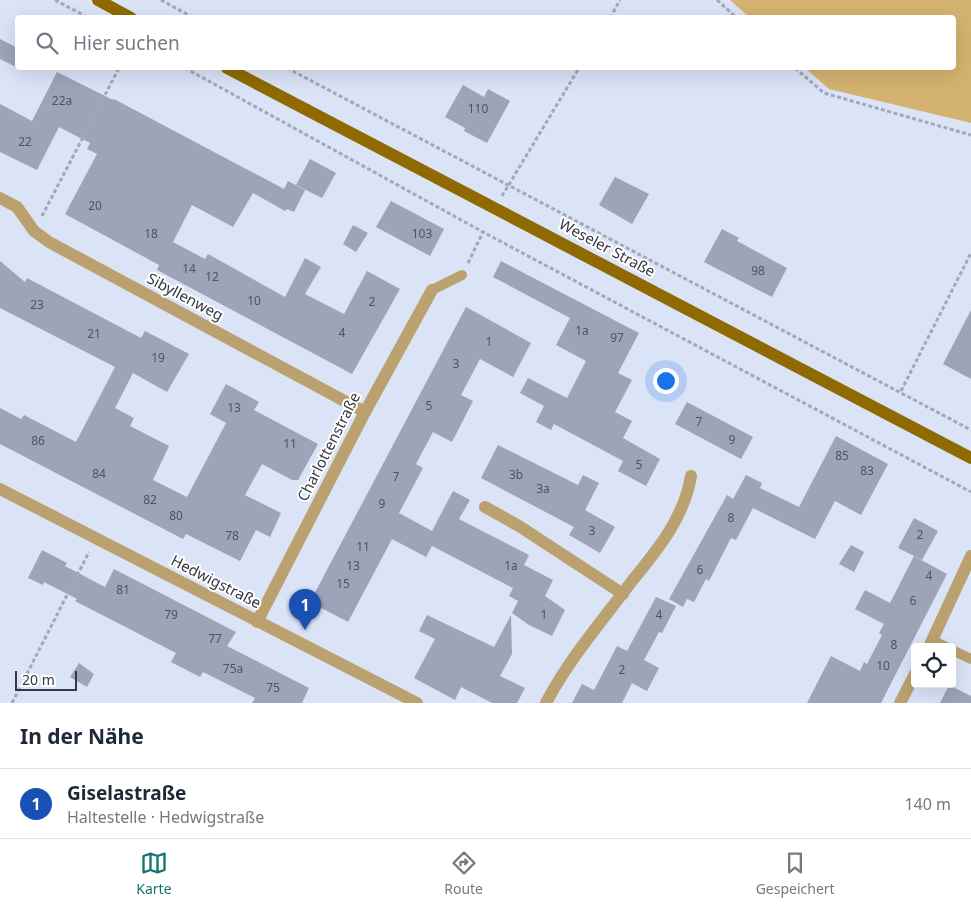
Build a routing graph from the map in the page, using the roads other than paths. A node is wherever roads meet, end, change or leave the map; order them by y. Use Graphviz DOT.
graph roads {
  1 [pos="98,0"];
  2 [pos="126,15"];
  3 [pos="231,70"];
  4 [pos="0,198"];
  5 [pos="462,275"];
  6 [pos="432,290"];
  7 [pos="365,412"];
  8 [pos="971,458"];
  9 [pos="691,476"];
  10 [pos="0,489"];
  11 [pos="485,507"];
  12 [pos="971,556"];
  13 [pos="623,594"];
  14 [pos="257,622"];
  15 [pos="930,643"];
  16 [pos="956,652"];
  17 [pos="971,659"];
  18 [pos="911,682"];
  19 [pos="417,703"];
  20 [pos="546,703"];
  21 [pos="900,703"];
  1 -- 2 [label="main road"];
  3 -- 8 [label="main road, Weseler Straße"];
  4 -- 7 [label="street, Sibyllenweg"];
  5 -- 6 [label="lane"];
  6 -- 7 [label="street, Charlottenstraße"];
  7 -- 14 [label="street, Charlottenstraße"];
  9 -- 13 [label="street"];
  10 -- 14 [label="street, Hedwigstraße"];
  11 -- 13 [label="street"];
  12 -- 15 [label="street"];
  13 -- 20 [label="street"];
  14 -- 19 [label="street, Hedwigstraße"];
  16 -- 17 [label="lane"];
  18 -- 21 [label="street"];
}
